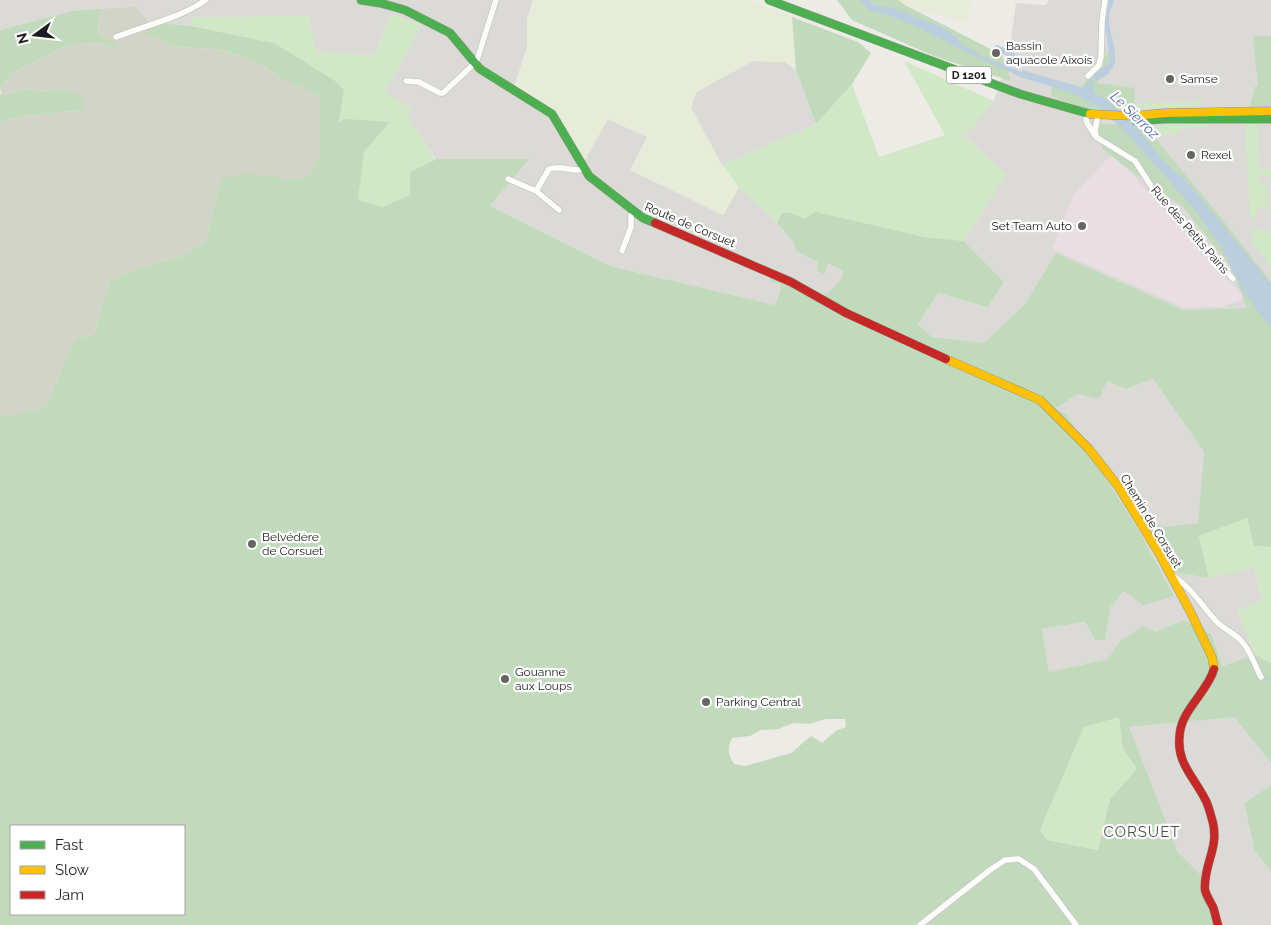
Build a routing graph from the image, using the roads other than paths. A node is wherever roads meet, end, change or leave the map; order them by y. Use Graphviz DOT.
graph roads {
  1 [pos="206,0"];
  2 [pos="361,0"];
  3 [pos="496,0"];
  4 [pos="769,0"];
  5 [pos="1105,0"];
  6 [pos="847,30"];
  7 [pos="116,37"];
  8 [pos="476,61"];
  9 [pos="1088,76"];
  10 [pos="406,81"];
  11 [pos="1271,111"];
  12 [pos="1212,116"];
  13 [pos="1086,119"];
  14 [pos="1109,119"];
  15 [pos="1136,119"];
  16 [pos="1271,119"];
  17 [pos="1097,120"];
  18 [pos="1096,137"];
  19 [pos="584,169"];
  20 [pos="508,179"];
  21 [pos="536,191"];
  22 [pos="560,210"];
  23 [pos="633,212"];
  24 [pos="622,251"];
  25 [pos="1233,279"];
  26 [pos="791,282"];
  27 [pos="1171,574"];
  28 [pos="1261,677"];
  29 [pos="920,925"];
  30 [pos="1076,925"];
  31 [pos="1218,925"];
  1 -- 7 [label="street"];
  2 -- 8 [label="street, Route de Corsuet"];
  3 -- 8 [label="street"];
  4 -- 6 [label="street, D 1201"];
  5 -- 9 [label="street"];
  6 -- 13 [label="street, D 1201"];
  6 -- 14 [label="street, D 1201"];
  8 -- 10 [label="street"];
  8 -- 19 [label="street, Route de Corsuet"];
  11 -- 12 [label="street, D 1201"];
  12 -- 15 [label="street, D 1201"];
  12 -- 15 [label="street, D 1201"];
  12 -- 16 [label="street, D 1201"];
  13 -- 17 [label="street, D 1201"];
  13 -- 18 [label="street, Rue des Petits Pains"];
  14 -- 15 [label="street, D 1201"];
  14 -- 17 [label="street, D 1201"];
  17 -- 18 [label="street"];
  18 -- 25 [label="street, Rue des Petits Pains"];
  19 -- 21 [label="street"];
  19 -- 23 [label="street, Route de Corsuet"];
  20 -- 21 [label="street"];
  21 -- 22 [label="street"];
  23 -- 24 [label="street"];
  23 -- 26 [label="street, Route de Corsuet"];
  26 -- 27 [label="street, Chemin de Corsuet"];
  27 -- 28 [label="street"];
  27 -- 31 [label="street, Chemin de Corsuet"];
  29 -- 30 [label="street"];
}
